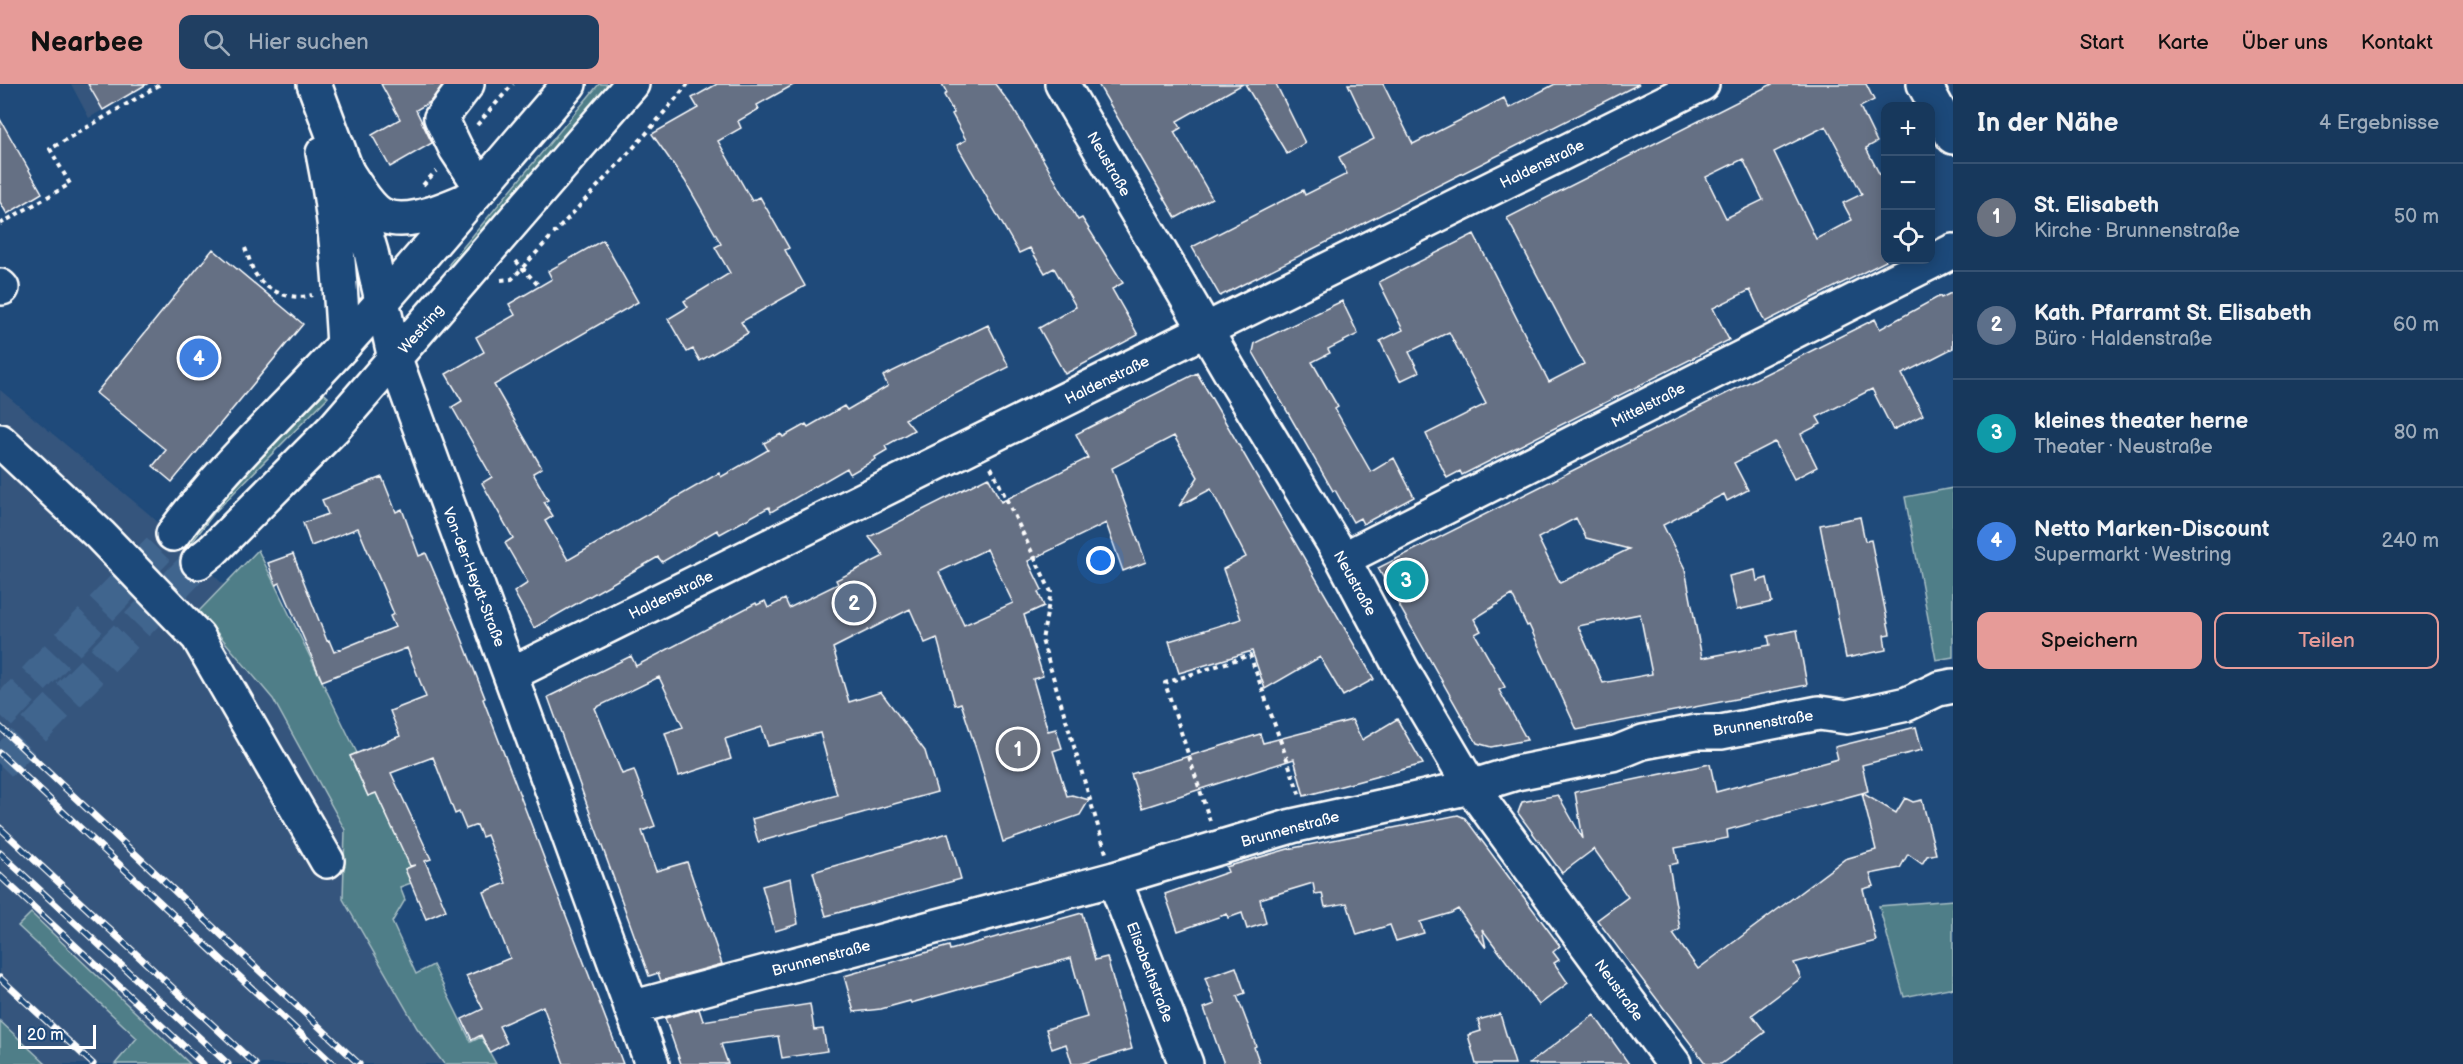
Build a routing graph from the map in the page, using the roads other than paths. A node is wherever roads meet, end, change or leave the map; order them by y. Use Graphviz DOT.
graph roads {
  1 [pos="308,84"];
  2 [pos="314,84"];
  3 [pos="467,84"];
  4 [pos="569,84"];
  5 [pos="632,84"];
  6 [pos="1062,84"];
  7 [pos="1702,84"];
  8 [pos="1924,84"];
  9 [pos="1650,95"];
  10 [pos="1953,137"];
  11 [pos="347,172"];
  12 [pos="477,192"];
  13 [pos="1953,250"];
  14 [pos="381,304"];
  15 [pos="1206,331"];
  16 [pos="344,345"];
  17 [pos="395,359"];
  18 [pos="0,441"];
  19 [pos="173,534"];
  20 [pos="1343,559"];
  21 [pos="198,562"];
  22 [pos="511,674"];
  23 [pos="1953,686"];
  24 [pos="1471,787"];
  25 [pos="327,861"];
  26 [pos="1114,879"];
  27 [pos="631,1008"];
  28 [pos="652,1064"];
  29 [pos="1186,1064"];
  30 [pos="1674,1064"];
  1 -- 16 [label="street"];
  2 -- 11 [label="street, Von-der-Heydt-Straße"];
  3 -- 12 [label="street"];
  4 -- 12 [label="street"];
  5 -- 17 [label="street, Westring"];
  6 -- 15 [label="street, Neustraße"];
  7 -- 9 [label="street, Haldenstraße"];
  8 -- 10 [label="street"];
  9 -- 15 [label="street, Haldenstraße"];
  11 -- 12 [label="street"];
  11 -- 14 [label="street, Von-der-Heydt-Straße"];
  12 -- 14 [label="street"];
  13 -- 20 [label="street, Mittelstraße"];
  14 -- 16 [label="street"];
  14 -- 17 [label="street, Von-der-Heydt-Straße"];
  15 -- 20 [label="street, Neustraße"];
  15 -- 22 [label="street, Haldenstraße"];
  16 -- 19 [label="street"];
  17 -- 21 [label="street, Westring"];
  17 -- 22 [label="street, Von-der-Heydt-Straße"];
  18 -- 25 [label="street"];
  20 -- 24 [label="street, Neustraße"];
  22 -- 27 [label="street, Von-der-Heydt-Straße"];
  23 -- 24 [label="street, Brunnenstraße"];
  24 -- 26 [label="street, Brunnenstraße"];
  24 -- 30 [label="street, Neustraße"];
  26 -- 27 [label="street, Brunnenstraße"];
  26 -- 29 [label="street, Elisabethstraße"];
  27 -- 28 [label="street, Von-der-Heydt-Straße"];
}
